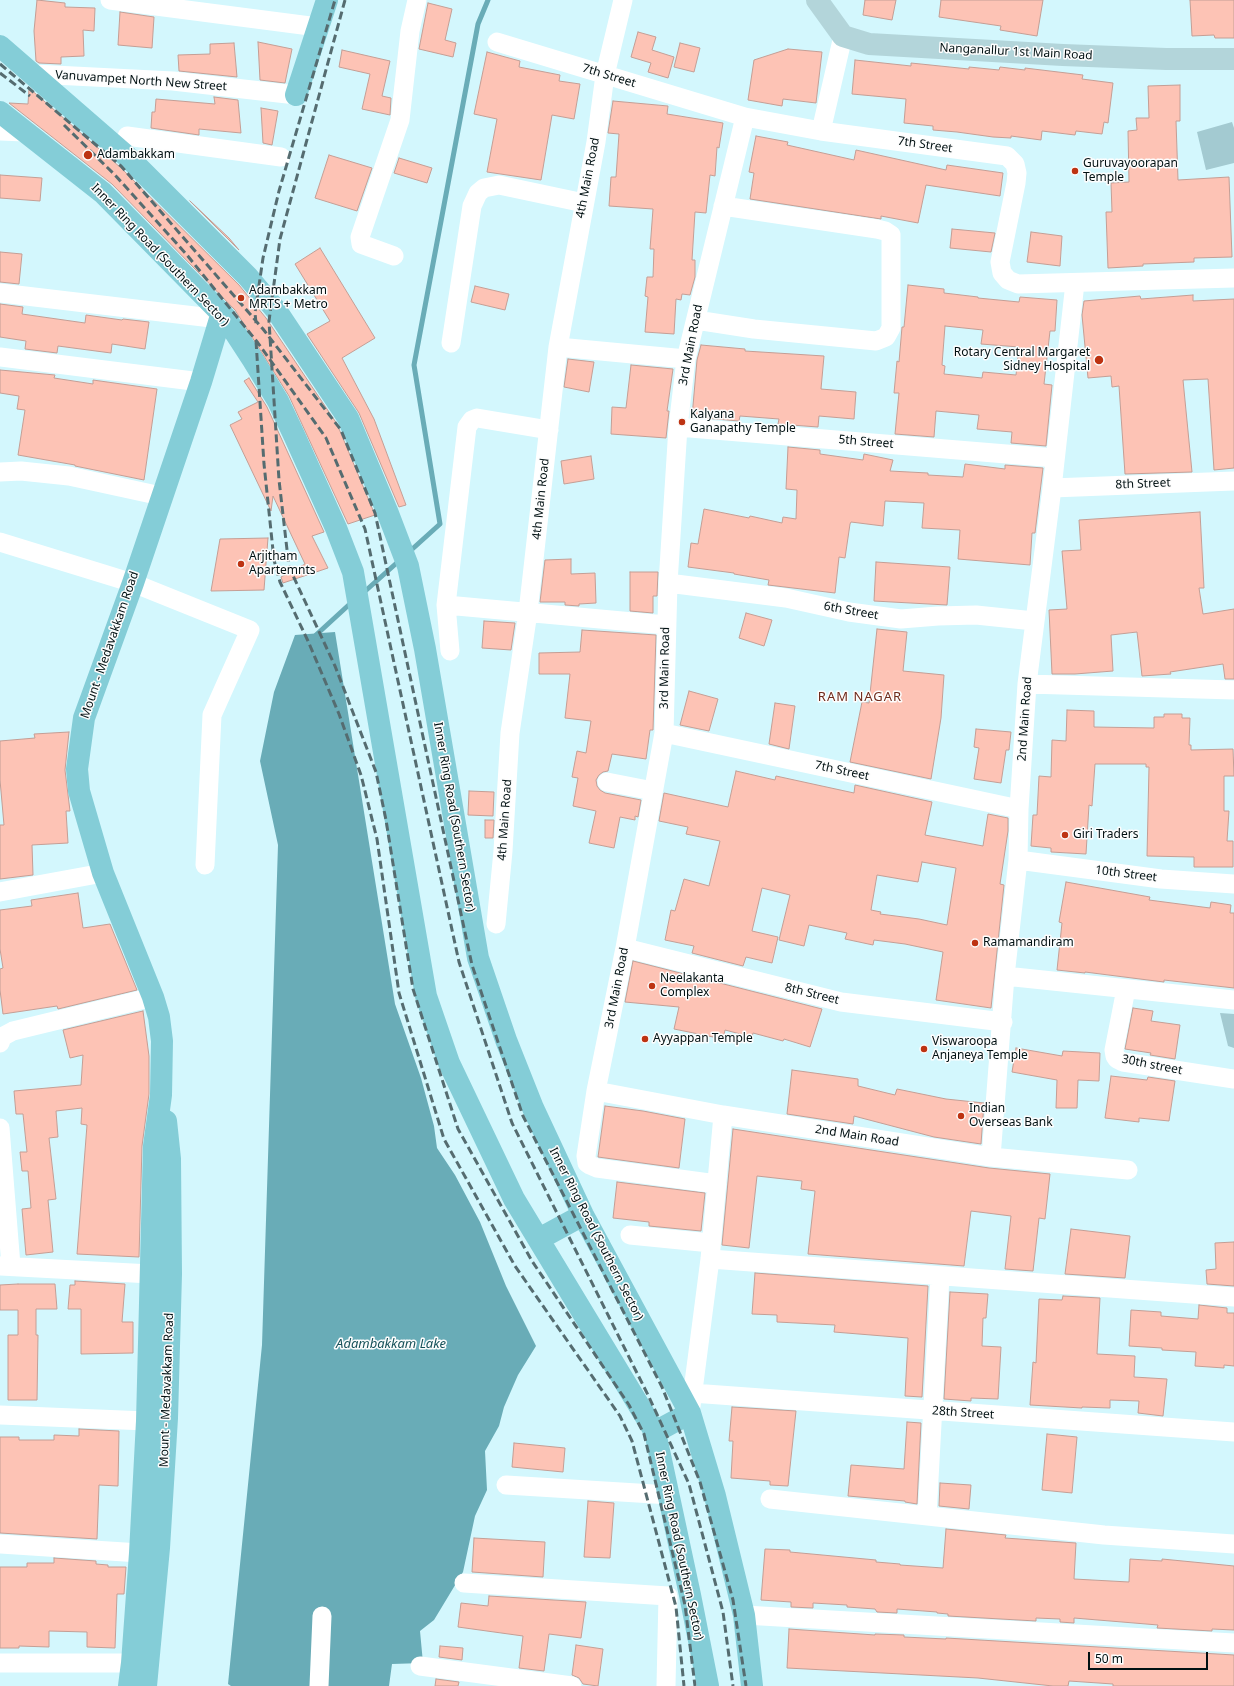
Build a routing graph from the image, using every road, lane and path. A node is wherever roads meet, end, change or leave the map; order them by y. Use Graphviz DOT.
graph roads {
  1 [pos="110,0"];
  2 [pos="327,0"];
  3 [pos="417,0"];
  4 [pos="622,0"];
  5 [pos="817,0"];
  6 [pos="318,27"];
  7 [pos="843,36"];
  8 [pos="497,42"];
  9 [pos="0,46"];
  10 [pos="1234,59"];
  11 [pos="34,74"];
  12 [pos="605,75"];
  13 [pos="296,95"];
  14 [pos="0,112"];
  15 [pos="745,117"];
  16 [pos="0,131"];
  17 [pos="821,131"];
  18 [pos="26,132"];
  19 [pos="127,136"];
  20 [pos="281,157"];
  21 [pos="584,203"];
  22 [pos="723,206"];
  23 [pos="394,256"];
  24 [pos="1234,278"];
  25 [pos="1075,282"];
  26 [pos="0,292"];
  27 [pos="222,318"];
  28 [pos="696,320"];
  29 [pos="451,343"];
  30 [pos="558,347"];
  31 [pos="0,357"];
  32 [pos="686,359"];
  33 [pos="201,382"];
  34 [pos="678,426"];
  35 [pos="549,430"];
  36 [pos="1055,458"];
  37 [pos="0,472"];
  38 [pos="1234,481"];
  39 [pos="1052,488"];
  40 [pos="161,496"];
  41 [pos="0,542"];
  42 [pos="133,583"];
  43 [pos="668,583"];
  44 [pos="446,605"];
  45 [pos="528,612"];
  46 [pos="1034,621"];
  47 [pos="666,625"];
  48 [pos="450,651"];
  49 [pos="1027,684"];
  50 [pos="1234,690"];
  51 [pos="664,733"];
  52 [pos="607,782"];
  53 [pos="653,791"];
  54 [pos="1019,809"];
  55 [pos="1018,860"];
  56 [pos="205,865"];
  57 [pos="103,873"];
  58 [pos="1234,884"];
  59 [pos="0,892"];
  60 [pos="496,924"];
  61 [pos="625,948"];
  62 [pos="1005,976"];
  63 [pos="1126,989"];
  64 [pos="153,997"];
  65 [pos="1234,1000"];
  66 [pos="1002,1022"];
  67 [pos="0,1043"];
  68 [pos="1234,1079"];
  69 [pos="596,1091"];
  70 [pos="723,1115"];
  71 [pos="0,1128"];
  72 [pos="991,1157"];
  73 [pos="1128,1170"];
  74 [pos="717,1184"];
  75 [pos="583,1215"];
  76 [pos="630,1235"];
  77 [pos="539,1239"];
  78 [pos="710,1251"];
  79 [pos="6,1266"];
  80 [pos="161,1276"];
  81 [pos="940,1276"];
  82 [pos="1234,1297"];
  83 [pos="691,1403"];
  84 [pos="933,1411"];
  85 [pos="0,1415"];
  86 [pos="147,1421"];
  87 [pos="655,1432"];
  88 [pos="1234,1432"];
  89 [pos="506,1485"];
  90 [pos="670,1495"];
  91 [pos="770,1498"];
  92 [pos="927,1516"];
  93 [pos="0,1544"];
  94 [pos="1234,1544"];
  95 [pos="140,1553"];
  96 [pos="464,1583"];
  97 [pos="744,1615"];
  98 [pos="322,1616"];
  99 [pos="1234,1643"];
  100 [pos="0,1663"];
  101 [pos="132,1663"];
  102 [pos="420,1666"];
  103 [pos="129,1686"];
  104 [pos="146,1686"];
  105 [pos="319,1686"];
  106 [pos="572,1686"];
  107 [pos="666,1686"];
  108 [pos="708,1686"];
  109 [pos="752,1686"];
  1 -- 6 [label="street"];
  2 -- 6 [label="main road"];
  3 -- 23 [label="street"];
  4 -- 12 [label="street, 4th Main Road"];
  5 -- 7 [label="street"];
  6 -- 13 [label="main road"];
  7 -- 10 [label="street, Nanganallur 1st Main Road"];
  7 -- 17 [label="street"];
  8 -- 12 [label="street, 7th Street"];
  9 -- 11 [label="main road, Inner Ring Road (Southern Sector)"];
  11 -- 13 [label="street, Vanuvampet North New Street"];
  11 -- 75 [label="main road, Inner Ring Road (Southern Sector)"];
  12 -- 15 [label="street, 7th Street"];
  12 -- 21 [label="street, 4th Main Road"];
  14 -- 18 [label="main road, Inner Ring Road (Southern Sector)"];
  15 -- 17 [label="street, 7th Street"];
  15 -- 22 [label="street, 3rd Main Road"];
  16 -- 18 [label="street"];
  17 -- 25 [label="street, 7th Street"];
  18 -- 27 [label="main road, Inner Ring Road (Southern Sector)"];
  19 -- 20 [label="street"];
  21 -- 29 [label="street"];
  21 -- 30 [label="street, 4th Main Road"];
  22 -- 28 [label="street, 3rd Main Road"];
  22 -- 28 [label="street"];
  24 -- 25 [label="street, 7th Street"];
  25 -- 36 [label="street, 2nd Main Road"];
  26 -- 27 [label="street"];
  27 -- 33 [label="main road, Mount - Medavakkam Road"];
  27 -- 77 [label="main road, Inner Ring Road (Southern Sector)"];
  28 -- 32 [label="street, 3rd Main Road"];
  30 -- 32 [label="street"];
  30 -- 35 [label="street, 4th Main Road"];
  31 -- 33 [label="street"];
  32 -- 34 [label="street, 3rd Main Road"];
  33 -- 40 [label="main road, Mount - Medavakkam Road"];
  34 -- 36 [label="street, 5th Street"];
  34 -- 43 [label="street, 3rd Main Road"];
  35 -- 44 [label="street"];
  35 -- 45 [label="street, 4th Main Road"];
  36 -- 39 [label="street, 2nd Main Road"];
  37 -- 40 [label="street"];
  38 -- 39 [label="street, 8th Street"];
  39 -- 46 [label="street, 2nd Main Road"];
  40 -- 42 [label="main road, Mount - Medavakkam Road"];
  41 -- 42 [label="street"];
  42 -- 56 [label="street"];
  42 -- 57 [label="main road, Mount - Medavakkam Road"];
  43 -- 46 [label="street, 6th Street"];
  43 -- 47 [label="street, 3rd Main Road"];
  44 -- 45 [label="street"];
  44 -- 48 [label="street"];
  45 -- 47 [label="street"];
  45 -- 60 [label="street, 4th Main Road"];
  46 -- 49 [label="street, 2nd Main Road"];
  47 -- 51 [label="street, 3rd Main Road"];
  49 -- 50 [label="street"];
  49 -- 54 [label="street, 2nd Main Road"];
  51 -- 53 [label="street, 3rd Main Road"];
  51 -- 54 [label="street, 7th Street"];
  52 -- 53 [label="street"];
  53 -- 61 [label="street, 3rd Main Road"];
  54 -- 55 [label="street, 2nd Main Road"];
  55 -- 58 [label="street, 10th Street"];
  55 -- 62 [label="street, 2nd Main Road"];
  57 -- 59 [label="street"];
  57 -- 64 [label="main road, Mount - Medavakkam Road"];
  61 -- 66 [label="street, 8th Street"];
  61 -- 69 [label="street, 3rd Main Road"];
  62 -- 63 [label="street"];
  62 -- 66 [label="street, 2nd Main Road"];
  63 -- 65 [label="street"];
  63 -- 68 [label="street, 30th street"];
  64 -- 67 [label="street"];
  64 -- 80 [label="main road, Mount - Medavakkam Road"];
  66 -- 72 [label="street, 2nd Main Road"];
  69 -- 70 [label="street"];
  69 -- 74 [label="street, 3rd Main Road"];
  70 -- 72 [label="street, 2nd Main Road"];
  70 -- 74 [label="street"];
  71 -- 79 [label="street"];
  72 -- 73 [label="street, 2nd Main Road"];
  74 -- 78 [label="street"];
  75 -- 77 [label="main road"];
  75 -- 83 [label="main road, Inner Ring Road (Southern Sector)"];
  76 -- 78 [label="street"];
  77 -- 87 [label="main road, Inner Ring Road (Southern Sector)"];
  78 -- 81 [label="street"];
  78 -- 83 [label="street"];
  79 -- 80 [label="street"];
  80 -- 86 [label="main road, Mount - Medavakkam Road"];
  80 -- 104 [label="main road, Mount - Medavakkam Road"];
  81 -- 82 [label="street"];
  81 -- 84 [label="street"];
  83 -- 84 [label="street, 28th Street"];
  83 -- 87 [label="main road"];
  83 -- 97 [label="main road, Inner Ring Road (Southern Sector)"];
  84 -- 88 [label="street, 28th Street"];
  84 -- 92 [label="street"];
  85 -- 86 [label="street"];
  86 -- 95 [label="main road, Mount - Medavakkam Road"];
  87 -- 90 [label="main road, Inner Ring Road (Southern Sector)"];
  89 -- 90 [label="street"];
  90 -- 108 [label="main road, Inner Ring Road (Southern Sector)"];
  91 -- 92 [label="street"];
  92 -- 94 [label="street"];
  93 -- 95 [label="street"];
  95 -- 101 [label="main road, Mount - Medavakkam Road"];
  96 -- 107 [label="street"];
  97 -- 99 [label="street"];
  97 -- 109 [label="main road, Inner Ring Road (Southern Sector)"];
  98 -- 105 [label="street"];
  100 -- 101 [label="street"];
  101 -- 103 [label="main road, Mount - Medavakkam Road"];
  102 -- 106 [label="street"];
}
